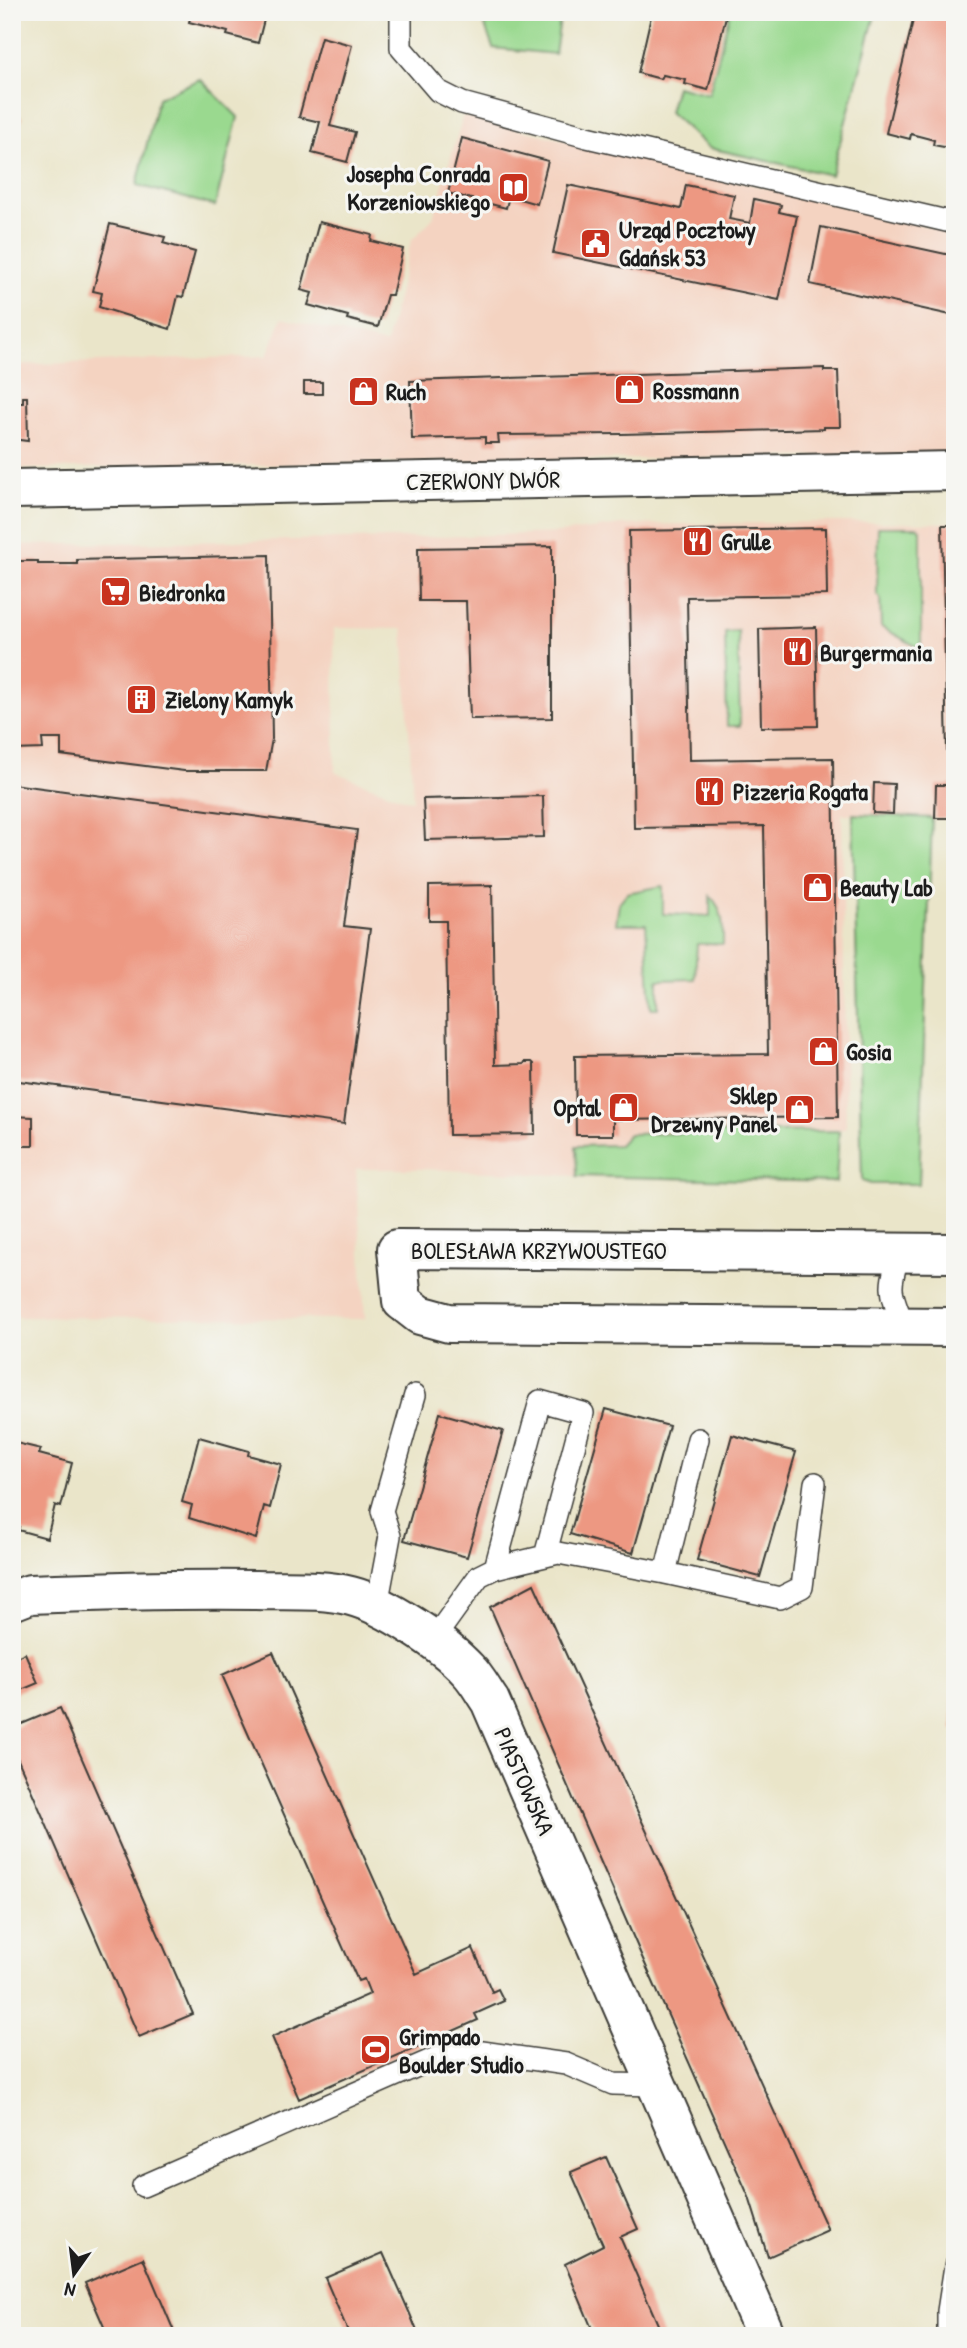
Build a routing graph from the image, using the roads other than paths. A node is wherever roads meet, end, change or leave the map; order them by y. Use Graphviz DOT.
graph roads {
  1 [pos="401,12"];
  2 [pos="955,223"];
  3 [pos="955,471"];
  4 [pos="12,489"];
  5 [pos="898,1253"];
  6 [pos="955,1253"];
  7 [pos="904,1326"];
  8 [pos="955,1327"];
  9 [pos="415,1395"];
  10 [pos="698,1439"];
  11 [pos="815,1483"];
  12 [pos="545,1556"];
  13 [pos="495,1568"];
  14 [pos="665,1573"];
  15 [pos="12,1601"];
  16 [pos="377,1605"];
  17 [pos="433,1640"];
  18 [pos="655,2085"];
  19 [pos="143,2186"];
  20 [pos="955,2266"];
  21 [pos="766,2336"];
  22 [pos="948,2336"];
  1 -- 2 [label="lane"];
  3 -- 4 [label="street, CZERWONY DWÓR"];
  5 -- 6 [label="street, BOLESŁAWA KRZYWOUSTEGO"];
  5 -- 7 [label="lane"];
  5 -- 7 [label="street, BOLESŁAWA KRZYWOUSTEGO"];
  7 -- 8 [label="street, BOLESŁAWA KRZYWOUSTEGO"];
  9 -- 16 [label="lane"];
  10 -- 14 [label="lane"];
  11 -- 14 [label="lane"];
  12 -- 13 [label="lane"];
  12 -- 13 [label="lane"];
  12 -- 14 [label="lane"];
  13 -- 17 [label="lane"];
  15 -- 16 [label="street, PIASTOWSKA"];
  16 -- 17 [label="street, PIASTOWSKA"];
  17 -- 18 [label="street, PIASTOWSKA"];
  18 -- 19 [label="lane"];
  18 -- 21 [label="street, PIASTOWSKA"];
  20 -- 22 [label="lane"];
}
